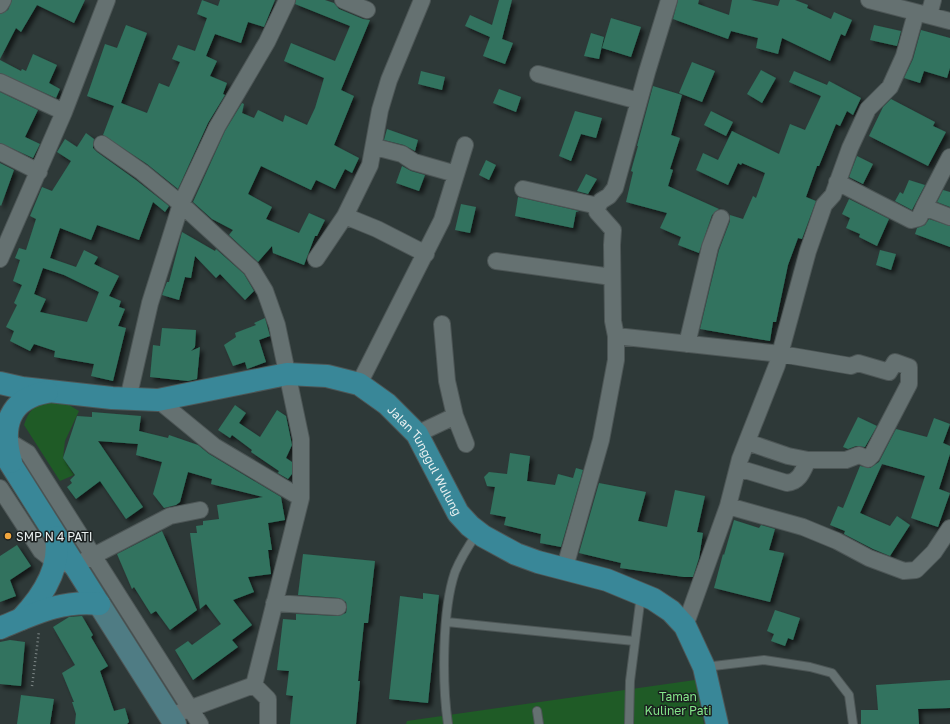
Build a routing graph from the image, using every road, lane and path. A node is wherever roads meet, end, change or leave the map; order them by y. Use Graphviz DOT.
graph roads {
  1 [pos="3,0"];
  2 [pos="107,0"];
  3 [pos="287,0"];
  4 [pos="343,0"];
  5 [pos="422,0"];
  6 [pos="669,0"];
  7 [pos="869,0"];
  8 [pos="0,5"];
  9 [pos="926,9"];
  10 [pos="367,10"];
  11 [pos="950,21"];
  12 [pos="538,74"];
  13 [pos="0,82"];
  14 [pos="639,101"];
  15 [pos="64,112"];
  16 [pos="102,144"];
  17 [pos="465,145"];
  18 [pos="375,147"];
  19 [pos="0,152"];
  20 [pos="950,157"];
  21 [pos="39,172"];
  22 [pos="456,174"];
  23 [pos="837,182"];
  24 [pos="523,190"];
  25 [pos="181,204"];
  26 [pos="598,206"];
  27 [pos="924,207"];
  28 [pos="346,216"];
  29 [pos="950,217"];
  30 [pos="721,218"];
  31 [pos="426,254"];
  32 [pos="0,259"];
  33 [pos="316,259"];
  34 [pos="496,261"];
  35 [pos="612,277"];
  36 [pos="442,324"];
  37 [pos="616,336"];
  38 [pos="687,344"];
  39 [pos="781,354"];
  40 [pos="287,374"];
  41 [pos="0,378"];
  42 [pos="0,383"];
  43 [pos="359,384"];
  44 [pos="39,390"];
  45 [pos="128,399"];
  46 [pos="158,400"];
  47 [pos="455,416"];
  48 [pos="417,434"];
  49 [pos="2,441"];
  50 [pos="747,442"];
  51 [pos="466,444"];
  52 [pos="808,460"];
  53 [pos="738,468"];
  54 [pos="0,488"];
  55 [pos="301,498"];
  56 [pos="728,506"];
  57 [pos="200,510"];
  58 [pos="950,528"];
  59 [pos="478,532"];
  60 [pos="74,561"];
  61 [pos="565,567"];
  62 [pos="641,594"];
  63 [pos="274,603"];
  64 [pos="99,604"];
  65 [pos="338,607"];
  66 [pos="41,611"];
  67 [pos="21,620"];
  68 [pos="447,622"];
  69 [pos="684,626"];
  70 [pos="0,628"];
  71 [pos="634,641"];
  72 [pos="704,667"];
  73 [pos="254,685"];
  74 [pos="32,686"];
  75 [pos="191,708"];
  76 [pos="537,711"];
  77 [pos="173,720"];
  78 [pos="200,724"];
  79 [pos="268,724"];
  80 [pos="448,724"];
  81 [pos="539,724"];
  82 [pos="629,724"];
  83 [pos="717,724"];
  84 [pos="853,724"];
  1 -- 8 [label="street"];
  2 -- 15 [label="street"];
  3 -- 25 [label="street"];
  4 -- 10 [label="street"];
  5 -- 18 [label="street"];
  6 -- 14 [label="street"];
  7 -- 9 [label="street"];
  9 -- 11 [label="street"];
  9 -- 23 [label="street"];
  12 -- 14 [label="street"];
  13 -- 15 [label="street"];
  14 -- 26 [label="street"];
  15 -- 21 [label="street"];
  16 -- 25 [label="street"];
  17 -- 22 [label="street"];
  18 -- 22 [label="street"];
  18 -- 28 [label="street"];
  19 -- 21 [label="street"];
  20 -- 27 [label="street"];
  21 -- 32 [label="street"];
  22 -- 31 [label="street"];
  23 -- 27 [label="street"];
  23 -- 39 [label="street"];
  24 -- 26 [label="street"];
  25 -- 40 [label="street"];
  25 -- 45 [label="street"];
  26 -- 35 [label="street"];
  27 -- 29 [label="street"];
  28 -- 31 [label="street"];
  28 -- 33 [label="street"];
  30 -- 38 [label="street"];
  31 -- 43 [label="street"];
  34 -- 35 [label="street"];
  35 -- 37 [label="street"];
  36 -- 47 [label="street"];
  37 -- 38 [label="street"];
  37 -- 61 [label="street"];
  38 -- 39 [label="street"];
  39 -- 50 [label="street"];
  39 -- 52 [label="street"];
  40 -- 43 [label="main road, Jalan Tunggul Wulung"];
  40 -- 46 [label="main road, Jalan Tunggul Wulung"];
  40 -- 55 [label="street"];
  41 -- 44 [label="main road"];
  42 -- 44 [label="main road"];
  43 -- 48 [label="main road, Jalan Tunggul Wulung"];
  44 -- 45 [label="main road, Jalan Tunggul Wulung"];
  44 -- 49 [label="main road"];
  45 -- 46 [label="main road, Jalan Tunggul Wulung"];
  46 -- 55 [label="street"];
  47 -- 48 [label="street"];
  47 -- 51 [label="street"];
  48 -- 59 [label="main road, Jalan Tunggul Wulung"];
  49 -- 60 [label="main road"];
  49 -- 60 [label="street"];
  50 -- 52 [label="street"];
  50 -- 53 [label="street"];
  52 -- 53 [label="street"];
  53 -- 56 [label="street"];
  54 -- 60 [label="street"];
  55 -- 63 [label="street"];
  56 -- 58 [label="street"];
  56 -- 69 [label="street"];
  57 -- 60 [label="street"];
  59 -- 61 [label="main road, Jalan Tunggul Wulung"];
  59 -- 68 [label="lane"];
  60 -- 64 [label="main road"];
  60 -- 67 [label="main road"];
  60 -- 75 [label="street"];
  61 -- 62 [label="main road, Jalan Tunggul Wulung"];
  62 -- 69 [label="main road, Jalan Tunggul Wulung"];
  62 -- 71 [label="lane"];
  63 -- 65 [label="street"];
  63 -- 73 [label="street"];
  64 -- 66 [label="main road"];
  64 -- 77 [label="main road"];
  66 -- 67 [label="main road"];
  66 -- 74 [label="path"];
  67 -- 70 [label="main road"];
  68 -- 71 [label="lane"];
  68 -- 80 [label="lane"];
  69 -- 72 [label="main road, Jalan Tunggul Wulung"];
  71 -- 82 [label="lane"];
  72 -- 83 [label="main road, Jalan Tunggul Wulung"];
  72 -- 84 [label="lane"];
  73 -- 75 [label="street"];
  73 -- 79 [label="street"];
  75 -- 77 [label="street"];
  75 -- 78 [label="street"];
  76 -- 81 [label="lane"];
}
